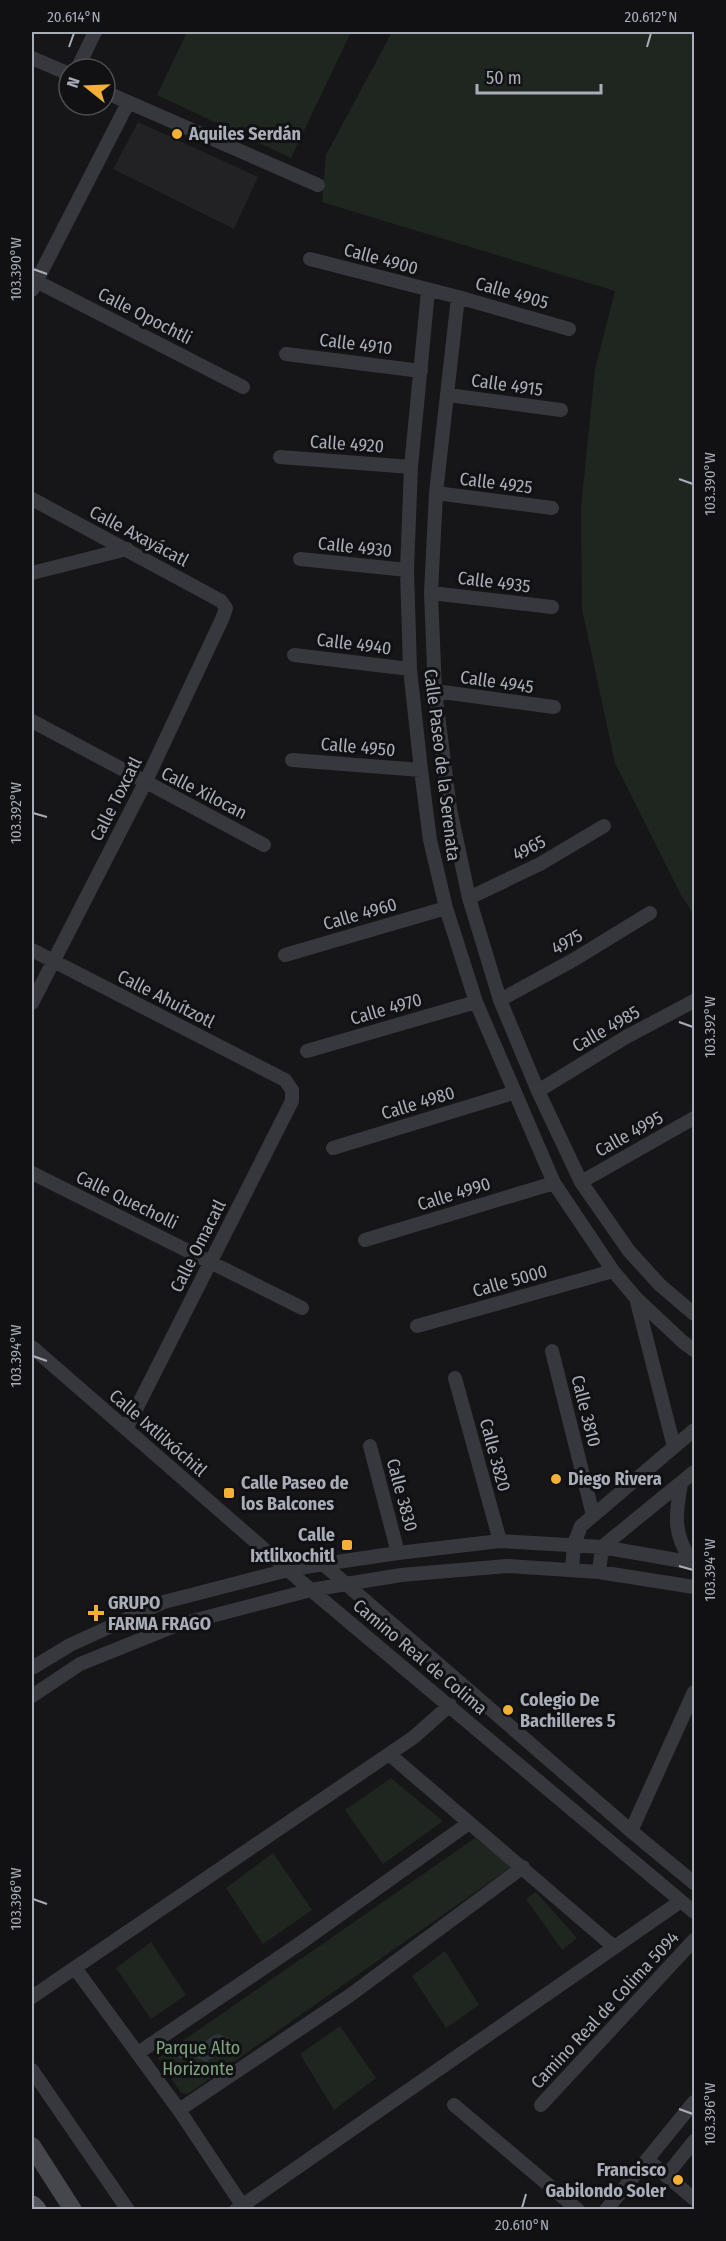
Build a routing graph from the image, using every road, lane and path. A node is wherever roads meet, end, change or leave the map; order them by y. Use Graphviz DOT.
graph roads {
  1 [pos="95,32"];
  2 [pos="83,57"];
  3 [pos="32,58"];
  4 [pos="57,69"];
  5 [pos="117,98"];
  6 [pos="128,103"];
  7 [pos="318,185"];
  8 [pos="310,259"];
  9 [pos="33,283"];
  10 [pos="428,291"];
  11 [pos="451,295"];
  12 [pos="569,328"];
  13 [pos="286,354"];
  14 [pos="421,370"];
  15 [pos="243,387"];
  16 [pos="448,395"];
  17 [pos="561,410"];
  18 [pos="280,457"];
  19 [pos="411,467"];
  20 [pos="436,493"];
  21 [pos="32,499"];
  22 [pos="552,508"];
  23 [pos="127,549"];
  24 [pos="300,559"];
  25 [pos="407,570"];
  26 [pos="32,573"];
  27 [pos="431,593"];
  28 [pos="552,607"];
  29 [pos="226,608"];
  30 [pos="294,655"];
  31 [pos="410,669"];
  32 [pos="435,692"];
  33 [pos="554,707"];
  34 [pos="32,721"];
  35 [pos="292,760"];
  36 [pos="421,770"];
  37 [pos="145,783"];
  38 [pos="604,826"];
  39 [pos="264,845"];
  40 [pos="469,898"];
  41 [pos="446,908"];
  42 [pos="650,913"];
  43 [pos="32,950"];
  44 [pos="285,955"];
  45 [pos="54,961"];
  46 [pos="501,1000"];
  47 [pos="694,1001"];
  48 [pos="476,1002"];
  49 [pos="32,1003"];
  50 [pos="307,1051"];
  51 [pos="285,1080"];
  52 [pos="538,1091"];
  53 [pos="513,1093"];
  54 [pos="694,1118"];
  55 [pos="333,1148"];
  56 [pos="32,1173"];
  57 [pos="581,1182"];
  58 [pos="554,1183"];
  59 [pos="365,1240"];
  60 [pos="210,1262"];
  61 [pos="613,1270"];
  62 [pos="636,1298"];
  63 [pos="302,1308"];
  64 [pos="694,1314"];
  65 [pos="417,1326"];
  66 [pos="32,1347"];
  67 [pos="694,1350"];
  68 [pos="552,1352"];
  69 [pos="455,1378"];
  70 [pos="126,1429"];
  71 [pos="694,1430"];
  72 [pos="370,1446"];
  73 [pos="674,1447"];
  74 [pos="694,1472"];
  75 [pos="681,1484"];
  76 [pos="593,1515"];
  77 [pos="500,1541"];
  78 [pos="574,1544"];
  79 [pos="602,1547"];
  80 [pos="398,1553"];
  81 [pos="693,1563"];
  82 [pos="323,1564"];
  83 [pos="572,1569"];
  84 [pos="288,1570"];
  85 [pos="599,1572"];
  86 [pos="346,1584"];
  87 [pos="694,1587"];
  88 [pos="311,1590"];
  89 [pos="32,1668"];
  90 [pos="694,1692"];
  91 [pos="32,1696"];
  92 [pos="450,1705"];
  93 [pos="490,1709"];
  94 [pos="475,1726"];
  95 [pos="389,1754"];
  96 [pos="470,1823"];
  97 [pos="631,1831"];
  98 [pos="523,1867"];
  99 [pos="694,1883"];
  100 [pos="681,1901"];
  101 [pos="694,1912"];
  102 [pos="694,1940"];
  103 [pos="614,1947"];
  104 [pos="75,1968"];
  105 [pos="32,1996"];
  106 [pos="138,2053"];
  107 [pos="32,2070"];
  108 [pos="694,2102"];
  109 [pos="454,2105"];
  110 [pos="541,2105"];
  111 [pos="178,2110"];
  112 [pos="694,2141"];
  113 [pos="32,2146"];
  114 [pos="648,2160"];
  115 [pos="666,2176"];
  116 [pos="694,2199"];
  117 [pos="32,2206"];
  118 [pos="239,2207"];
  119 [pos="36,2210"];
  120 [pos="73,2210"];
  121 [pos="128,2210"];
  122 [pos="578,2210"];
  123 [pos="606,2210"];
  1 -- 2 [label="street"];
  3 -- 4 [label="street"];
  5 -- 6 [label="street"];
  6 -- 7 [label="street"];
  6 -- 9 [label="street"];
  8 -- 10 [label="street, Calle 4900"];
  9 -- 15 [label="street, Calle Opochtli"];
  10 -- 11 [label="street, Calle 4900"];
  10 -- 14 [label="street, Calle Paseo de la Serenata"];
  11 -- 12 [label="street, Calle 4905"];
  11 -- 16 [label="street, Calle Paseo de la Serenata"];
  13 -- 14 [label="street, Calle 4910"];
  14 -- 19 [label="street, Calle Paseo de la Serenata"];
  16 -- 17 [label="street, Calle 4915"];
  16 -- 20 [label="street, Calle Paseo de la Serenata"];
  18 -- 19 [label="street, Calle 4920"];
  19 -- 25 [label="street, Calle Paseo de la Serenata"];
  20 -- 22 [label="street, Calle 4925"];
  20 -- 27 [label="street, Calle Paseo de la Serenata"];
  21 -- 23 [label="street, Calle Axayácatl"];
  23 -- 26 [label="street"];
  23 -- 29 [label="street, Calle Axayácatl"];
  24 -- 25 [label="street, Calle 4930"];
  25 -- 31 [label="street, Calle Paseo de la Serenata"];
  27 -- 28 [label="street, Calle 4935"];
  27 -- 32 [label="street, Calle Paseo de la Serenata"];
  29 -- 37 [label="street, Calle Toxcatl"];
  30 -- 31 [label="street, Calle 4940"];
  31 -- 36 [label="street, Calle Paseo de la Serenata"];
  32 -- 33 [label="street, Calle 4945"];
  32 -- 40 [label="street, Calle Paseo de la Serenata"];
  34 -- 37 [label="street, Calle Xilocan"];
  35 -- 36 [label="street, Calle 4950"];
  36 -- 41 [label="street, Calle Paseo de la Serenata"];
  37 -- 39 [label="street, Calle Xilocan"];
  37 -- 45 [label="street, Calle Toxcatl"];
  38 -- 40 [label="street, 4965"];
  40 -- 46 [label="street, Calle Paseo de la Serenata"];
  41 -- 44 [label="street, Calle 4960"];
  41 -- 48 [label="street, Calle Paseo de la Serenata"];
  42 -- 46 [label="street, 4975"];
  43 -- 45 [label="street, Calle Ahuítzotl"];
  45 -- 49 [label="street, Calle Toxcatl"];
  45 -- 51 [label="street, Calle Ahuítzotl"];
  46 -- 52 [label="street, Calle Paseo de la Serenata"];
  47 -- 52 [label="street, Calle 4985"];
  48 -- 50 [label="street, Calle 4970"];
  48 -- 53 [label="street, Calle Paseo de la Serenata"];
  51 -- 60 [label="street, Calle Omacatl"];
  52 -- 57 [label="street, Calle Paseo de la Serenata"];
  53 -- 55 [label="street, Calle 4980"];
  53 -- 58 [label="street, Calle Paseo de la Serenata"];
  54 -- 57 [label="street, Calle 4995"];
  56 -- 60 [label="street, Calle Quecholli"];
  57 -- 64 [label="street, Calle Paseo de la Serenata"];
  58 -- 59 [label="street, Calle 4990"];
  58 -- 61 [label="street, Calle Paseo de la Serenata"];
  60 -- 63 [label="street, Calle Quecholli"];
  60 -- 70 [label="street, Calle Omacatl"];
  61 -- 62 [label="street, Calle Paseo de la Serenata"];
  61 -- 65 [label="street, Calle 5000"];
  62 -- 67 [label="street, Calle Paseo de la Serenata"];
  62 -- 73 [label="street"];
  66 -- 70 [label="street, Calle Ixtlilxóchitl"];
  68 -- 76 [label="street, Calle 3810"];
  69 -- 77 [label="street, Calle 3820"];
  70 -- 84 [label="street, Calle Ixtlilxóchitl"];
  71 -- 73 [label="street"];
  72 -- 80 [label="street, Calle 3830"];
  73 -- 76 [label="street"];
  74 -- 75 [label="street"];
  75 -- 79 [label="street"];
  75 -- 81 [label="street"];
  76 -- 78 [label="street"];
  77 -- 78 [label="street"];
  77 -- 80 [label="street"];
  78 -- 79 [label="street"];
  78 -- 83 [label="street"];
  79 -- 81 [label="street"];
  79 -- 85 [label="street"];
  80 -- 82 [label="street"];
  82 -- 84 [label="street"];
  82 -- 86 [label="street, Camino Real de Colima"];
  83 -- 85 [label="street"];
  83 -- 86 [label="street"];
  84 -- 88 [label="street, Camino Real de Colima"];
  84 -- 89 [label="street"];
  85 -- 87 [label="street"];
  86 -- 88 [label="street"];
  86 -- 93 [label="street, Camino Real de Colima"];
  88 -- 91 [label="street"];
  88 -- 92 [label="street, Camino Real de Colima"];
  90 -- 97 [label="street"];
  92 -- 94 [label="street, Camino Real de Colima"];
  92 -- 95 [label="street"];
  93 -- 94 [label="street"];
  93 -- 97 [label="street, Camino Real de Colima"];
  94 -- 100 [label="street, Camino Real de Colima"];
  95 -- 96 [label="street"];
  95 -- 104 [label="street"];
  96 -- 98 [label="street"];
  96 -- 106 [label="street"];
  97 -- 99 [label="street, Camino Real de Colima"];
  98 -- 103 [label="street"];
  98 -- 111 [label="street"];
  100 -- 101 [label="street, Camino Real de Colima"];
  100 -- 103 [label="street"];
  102 -- 110 [label="street, Camino Real de Colima 5094"];
  103 -- 118 [label="street"];
  104 -- 105 [label="street"];
  104 -- 106 [label="street"];
  106 -- 111 [label="street"];
  107 -- 121 [label="street"];
  108 -- 114 [label="street"];
  109 -- 122 [label="street"];
  111 -- 118 [label="street"];
  112 -- 115 [label="street"];
  113 -- 120 [label="street"];
  114 -- 115 [label="street"];
  114 -- 123 [label="street"];
  115 -- 116 [label="street"];
  117 -- 119 [label="main road"];
}
